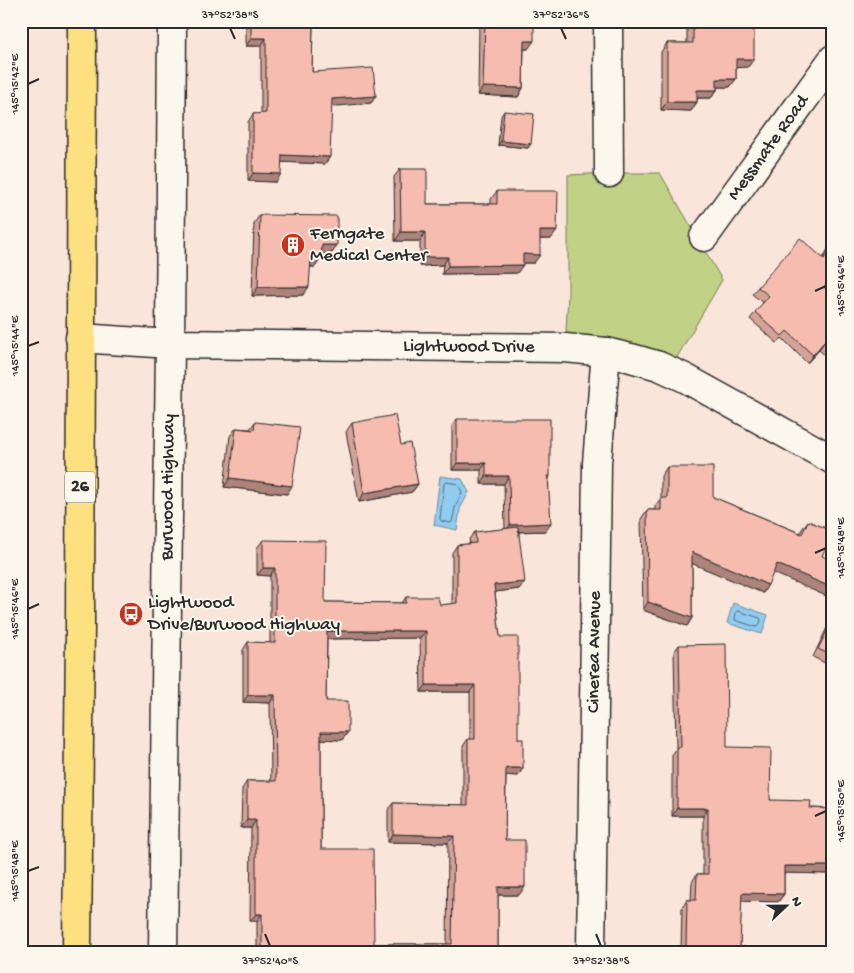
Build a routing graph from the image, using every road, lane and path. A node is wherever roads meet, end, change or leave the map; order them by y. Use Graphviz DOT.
graph roads {
  1 [pos="82,21"];
  2 [pos="172,21"];
  3 [pos="608,21"];
  4 [pos="833,59"];
  5 [pos="609,173"];
  6 [pos="704,237"];
  7 [pos="80,338"];
  8 [pos="170,344"];
  9 [pos="606,352"];
  10 [pos="833,460"];
  11 [pos="77,952"];
  12 [pos="163,952"];
  13 [pos="592,952"];
  1 -- 7 [label="highway, 26"];
  2 -- 8 [label="street, Burwood Highway"];
  3 -- 5 [label="street"];
  4 -- 6 [label="street, Messmate Road"];
  7 -- 8 [label="street, Lightwood Drive"];
  7 -- 11 [label="highway, 26"];
  8 -- 9 [label="street, Lightwood Drive"];
  8 -- 12 [label="street, Burwood Highway"];
  9 -- 10 [label="street, Lightwood Drive"];
  9 -- 13 [label="street, Cinerea Avenue"];
}
